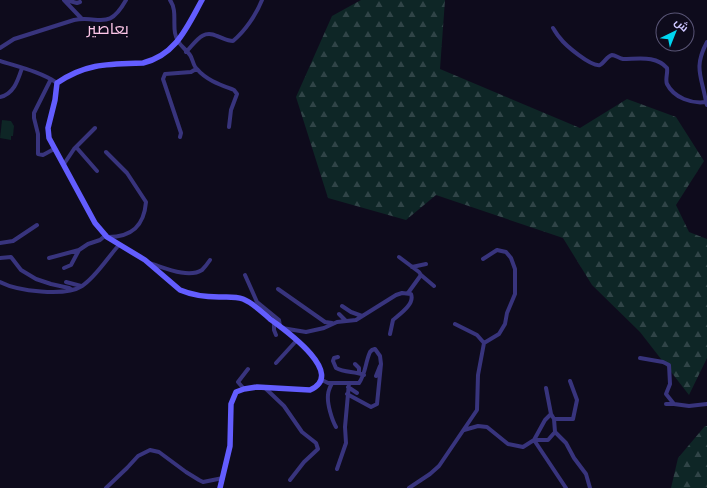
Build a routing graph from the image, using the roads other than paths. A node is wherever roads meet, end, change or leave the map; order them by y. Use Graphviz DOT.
graph roads {
  1 [pos="65,0"];
  2 [pos="126,0"];
  3 [pos="170,0"];
  4 [pos="202,0"];
  5 [pos="262,0"];
  6 [pos="80,2"];
  7 [pos="82,19"];
  8 [pos="553,28"];
  9 [pos="178,42"];
  10 [pos="707,42"];
  11 [pos="0,48"];
  12 [pos="186,52"];
  13 [pos="0,61"];
  14 [pos="22,68"];
  15 [pos="196,69"];
  16 [pos="51,79"];
  17 [pos="57,83"];
  18 [pos="0,97"];
  19 [pos="707,103"];
  20 [pos="95,128"];
  21 [pos="229,128"];
  22 [pos="180,137"];
  23 [pos="76,147"];
  24 [pos="54,149"];
  25 [pos="106,152"];
  26 [pos="64,164"];
  27 [pos="97,171"];
  28 [pos="37,225"];
  29 [pos="107,236"];
  30 [pos="0,243"];
  31 [pos="119,244"];
  32 [pos="79,250"];
  33 [pos="399,257"];
  34 [pos="0,258"];
  35 [pos="49,258"];
  36 [pos="483,259"];
  37 [pos="210,260"];
  38 [pos="147,262"];
  39 [pos="426,264"];
  40 [pos="412,267"];
  41 [pos="64,268"];
  42 [pos="246,275"];
  43 [pos="421,275"];
  44 [pos="0,282"];
  45 [pos="66,282"];
  46 [pos="81,286"];
  47 [pos="434,286"];
  48 [pos="278,289"];
  49 [pos="72,290"];
  50 [pos="408,293"];
  51 [pos="342,306"];
  52 [pos="339,314"];
  53 [pos="362,316"];
  54 [pos="346,321"];
  55 [pos="274,322"];
  56 [pos="332,323"];
  57 [pos="455,324"];
  58 [pos="281,327"];
  59 [pos="390,334"];
  60 [pos="276,335"];
  61 [pos="297,340"];
  62 [pos="484,343"];
  63 [pos="338,357"];
  64 [pos="640,358"];
  65 [pos="276,363"];
  66 [pos="355,364"];
  67 [pos="381,364"];
  68 [pos="248,369"];
  69 [pos="362,374"];
  70 [pos="376,376"];
  71 [pos="322,380"];
  72 [pos="570,380"];
  73 [pos="332,383"];
  74 [pos="349,385"];
  75 [pos="264,387"];
  76 [pos="244,388"];
  77 [pos="546,388"];
  78 [pos="357,393"];
  79 [pos="347,394"];
  80 [pos="666,404"];
  81 [pos="674,404"];
  82 [pos="707,404"];
  83 [pos="551,414"];
  84 [pos="554,419"];
  85 [pos="336,427"];
  86 [pos="464,430"];
  87 [pos="556,432"];
  88 [pos="534,440"];
  89 [pos="337,469"];
  90 [pos="223,478"];
  91 [pos="290,480"];
  92 [pos="106,488"];
  93 [pos="220,488"];
  94 [pos="409,488"];
  95 [pos="566,488"];
  96 [pos="590,488"];
  1 -- 6 [label="street"];
  1 -- 7 [label="street"];
  2 -- 7 [label="street"];
  3 -- 9 [label="street"];
  4 -- 9 [label="street"];
  5 -- 12 [label="street"];
  7 -- 11 [label="street"];
  8 -- 19 [label="street"];
  9 -- 12 [label="street"];
  9 -- 17 [label="street"];
  10 -- 19 [label="street"];
  12 -- 15 [label="street"];
  13 -- 14 [label="street"];
  14 -- 16 [label="street"];
  14 -- 18 [label="street"];
  15 -- 21 [label="street"];
  15 -- 22 [label="street"];
  16 -- 17 [label="street"];
  16 -- 24 [label="street"];
  17 -- 24 [label="street"];
  20 -- 23 [label="street"];
  23 -- 26 [label="street"];
  23 -- 27 [label="street"];
  24 -- 26 [label="street"];
  25 -- 29 [label="street"];
  26 -- 29 [label="street"];
  28 -- 30 [label="street"];
  29 -- 31 [label="street"];
  29 -- 32 [label="street"];
  31 -- 38 [label="street"];
  31 -- 46 [label="street"];
  32 -- 35 [label="street"];
  32 -- 41 [label="street"];
  33 -- 40 [label="street"];
  34 -- 49 [label="street"];
  36 -- 62 [label="street"];
  37 -- 38 [label="street"];
  38 -- 55 [label="street"];
  39 -- 40 [label="street"];
  40 -- 43 [label="street"];
  42 -- 58 [label="street"];
  43 -- 47 [label="street"];
  43 -- 50 [label="street"];
  44 -- 49 [label="street"];
  45 -- 46 [label="street"];
  46 -- 49 [label="street"];
  48 -- 56 [label="street"];
  50 -- 53 [label="street"];
  50 -- 59 [label="street"];
  51 -- 53 [label="street"];
  52 -- 54 [label="street"];
  53 -- 54 [label="street"];
  54 -- 56 [label="street"];
  55 -- 58 [label="street"];
  55 -- 60 [label="street"];
  56 -- 58 [label="street"];
  57 -- 62 [label="street"];
  58 -- 61 [label="street"];
  61 -- 65 [label="street"];
  61 -- 71 [label="street"];
  62 -- 86 [label="street"];
  63 -- 69 [label="street"];
  64 -- 81 [label="street"];
  66 -- 69 [label="street"];
  67 -- 69 [label="street"];
  67 -- 70 [label="street"];
  67 -- 79 [label="street"];
  68 -- 76 [label="street"];
  69 -- 74 [label="street"];
  71 -- 73 [label="street"];
  71 -- 75 [label="street"];
  72 -- 84 [label="street"];
  73 -- 74 [label="street"];
  73 -- 85 [label="street"];
  74 -- 78 [label="street"];
  74 -- 79 [label="street"];
  75 -- 76 [label="street"];
  75 -- 91 [label="street"];
  76 -- 90 [label="street"];
  77 -- 83 [label="street"];
  79 -- 89 [label="street"];
  80 -- 81 [label="street"];
  81 -- 82 [label="street"];
  83 -- 84 [label="street"];
  83 -- 88 [label="street"];
  84 -- 87 [label="street"];
  86 -- 88 [label="street"];
  86 -- 94 [label="street"];
  87 -- 88 [label="street"];
  87 -- 96 [label="street"];
  88 -- 95 [label="street"];
  90 -- 92 [label="street"];
  90 -- 93 [label="street"];
}
